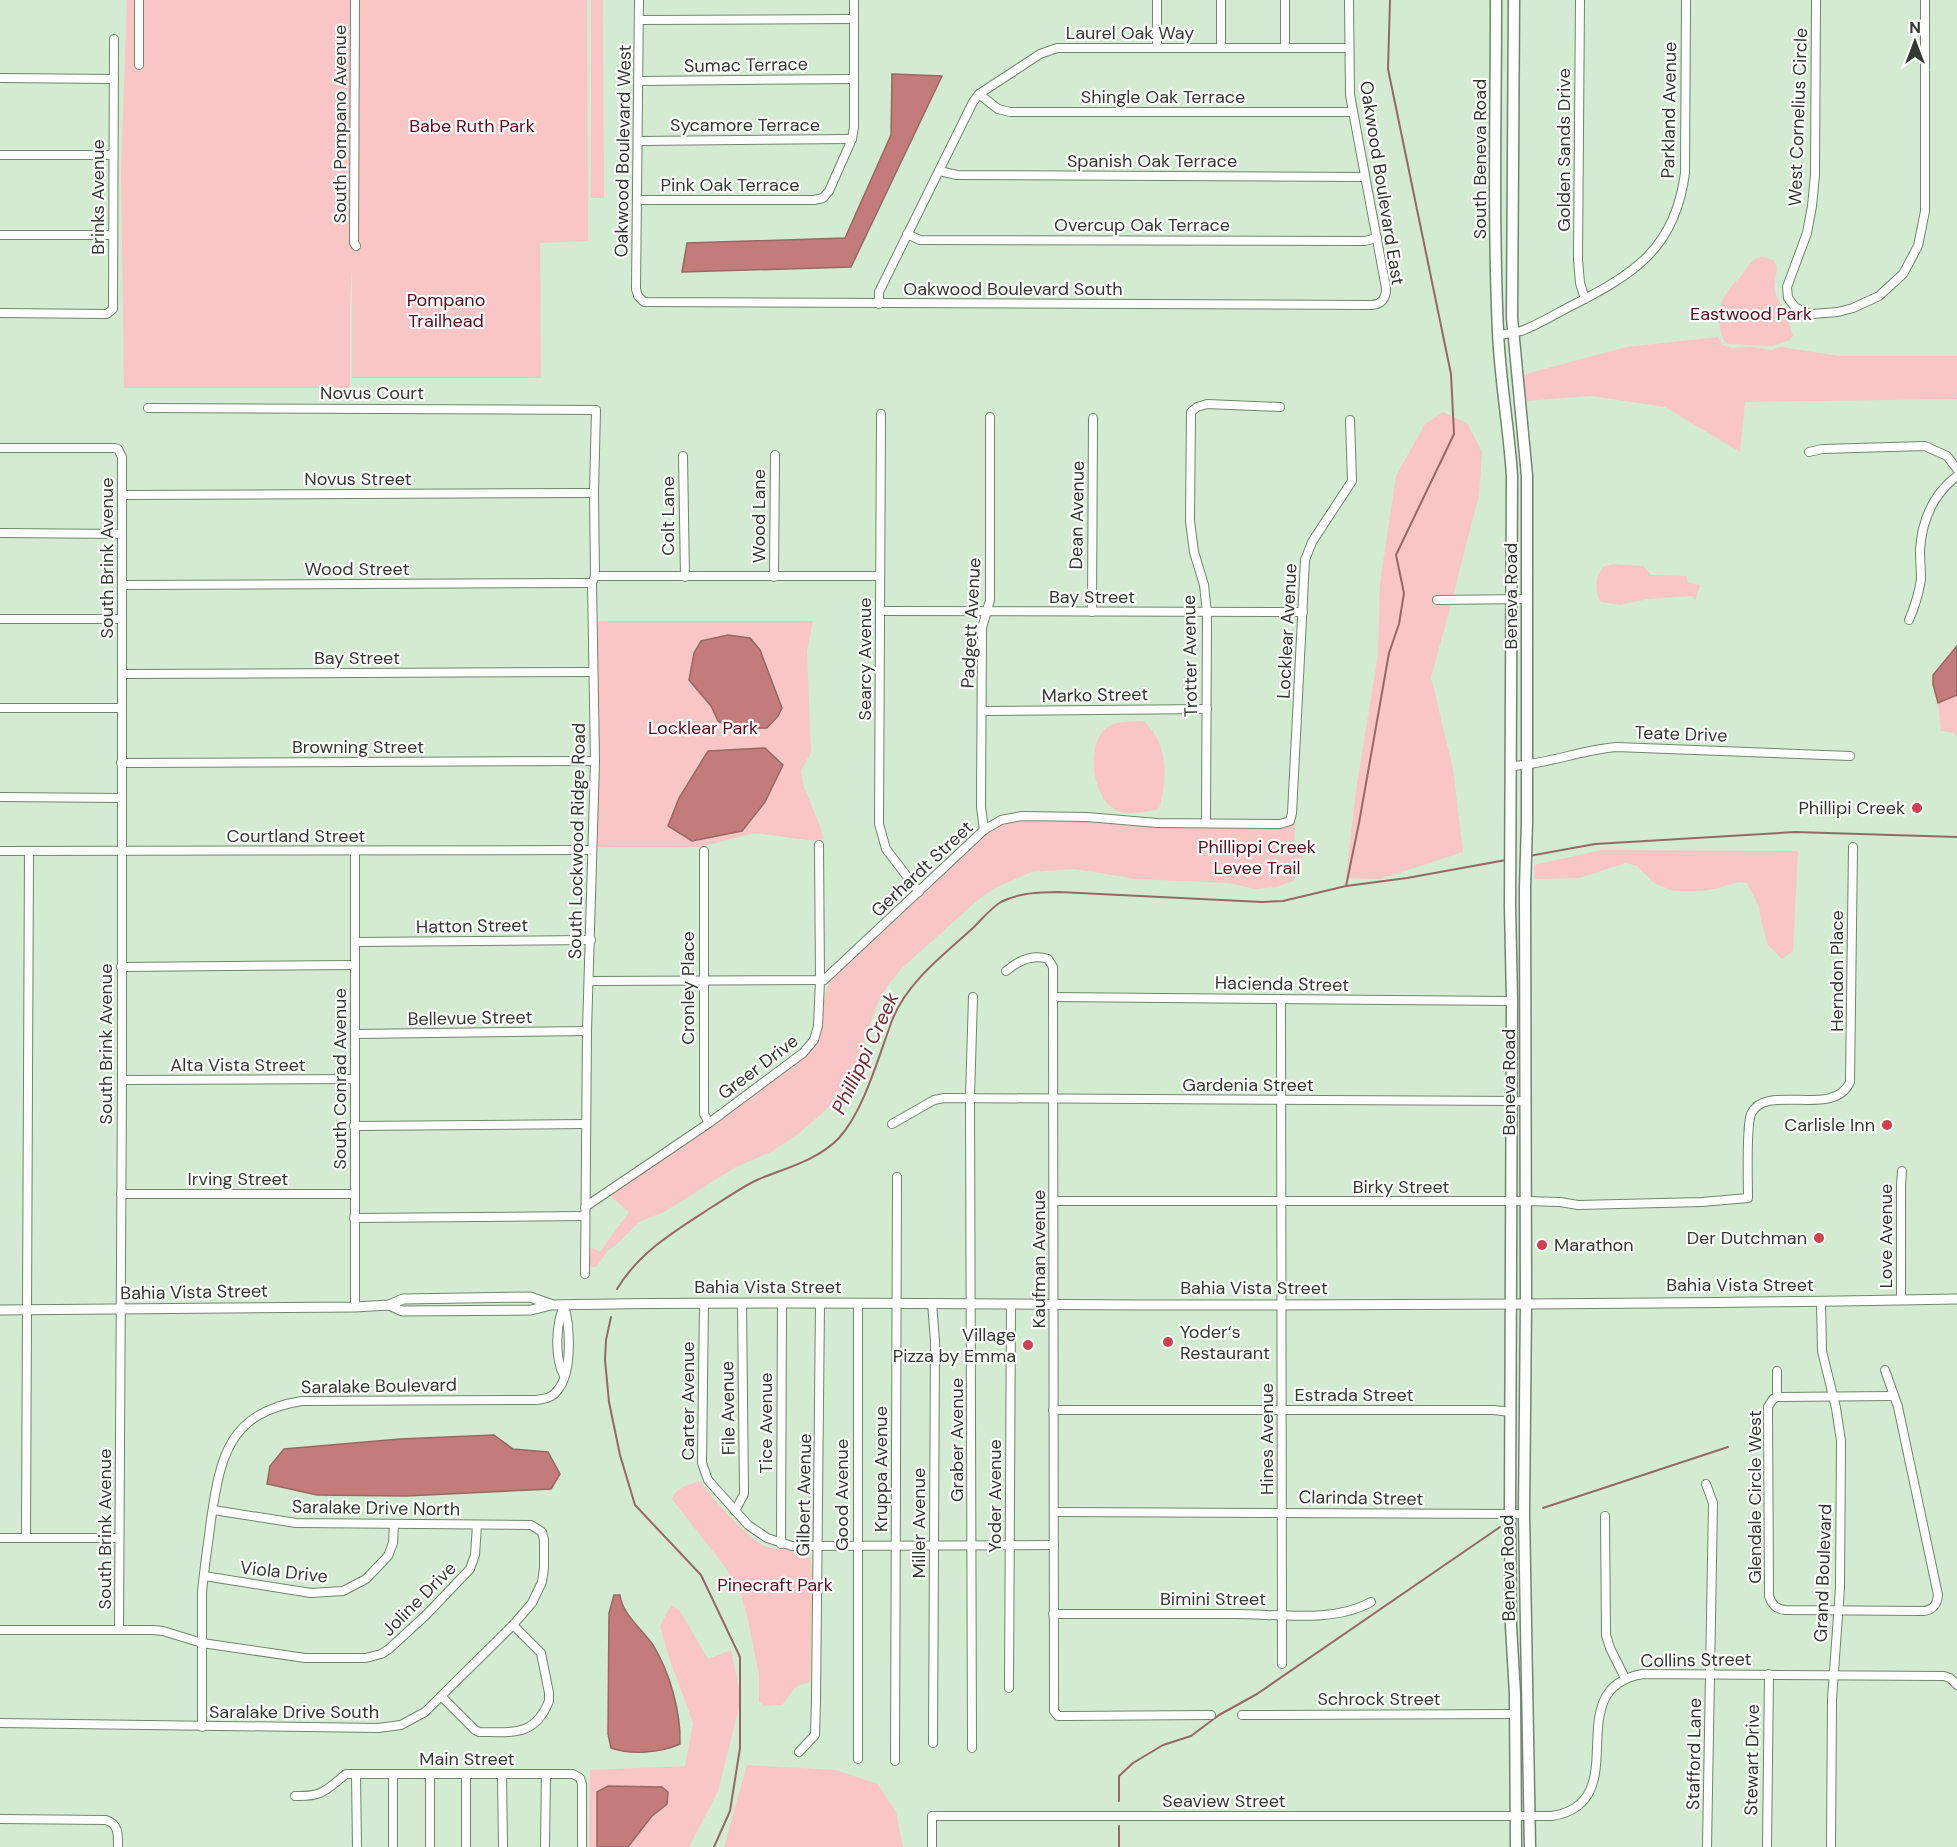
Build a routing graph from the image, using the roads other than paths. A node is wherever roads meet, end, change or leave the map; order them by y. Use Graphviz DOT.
graph roads {
  1 [pos="139,0"];
  2 [pos="355,0"];
  3 [pos="639,0"];
  4 [pos="854,0"];
  5 [pos="1157,0"];
  6 [pos="1221,0"];
  7 [pos="1285,0"];
  8 [pos="1349,0"];
  9 [pos="1496,0"];
  10 [pos="1514,0"];
  11 [pos="1580,0"];
  12 [pos="1686,0"];
  13 [pos="1816,0"];
  14 [pos="1925,0"];
  15 [pos="854,19"];
  16 [pos="639,20"];
  17 [pos="114,39"];
  18 [pos="1157,48"];
  19 [pos="1221,48"];
  20 [pos="1285,48"];
  21 [pos="1349,48"];
  22 [pos="139,65"];
  23 [pos="0,78"];
  24 [pos="114,79"];
  25 [pos="854,79"];
  26 [pos="639,81"];
  27 [pos="979,94"];
  28 [pos="1353,112"];
  29 [pos="852,140"];
  30 [pos="639,141"];
  31 [pos="0,155"];
  32 [pos="113,155"];
  33 [pos="939,171"];
  34 [pos="1365,177"];
  35 [pos="637,200"];
  36 [pos="907,234"];
  37 [pos="0,235"];
  38 [pos="113,235"];
  39 [pos="1377,238"];
  40 [pos="356,246"];
  41 [pos="1384,299"];
  42 [pos="1585,299"];
  43 [pos="642,301"];
  44 [pos="879,304"];
  45 [pos="0,313"];
  46 [pos="1512,318"];
  47 [pos="1497,319"];
  48 [pos="1513,332"];
  49 [pos="1498,335"];
  50 [pos="1280,407"];
  51 [pos="148,408"];
  52 [pos="596,410"];
  53 [pos="881,414"];
  54 [pos="990,417"];
  55 [pos="1093,418"];
  56 [pos="1350,420"];
  57 [pos="0,448"];
  58 [pos="1809,452"];
  59 [pos="775,455"];
  60 [pos="683,456"];
  61 [pos="1957,469"];
  62 [pos="1957,477"];
  63 [pos="594,493"];
  64 [pos="122,495"];
  65 [pos="0,533"];
  66 [pos="122,534"];
  67 [pos="880,576"];
  68 [pos="684,577"];
  69 [pos="774,577"];
  70 [pos="593,579"];
  71 [pos="122,585"];
  72 [pos="1512,599"];
  73 [pos="1527,599"];
  74 [pos="1437,600"];
  75 [pos="880,611"];
  76 [pos="987,612"];
  77 [pos="1092,612"];
  78 [pos="1304,612"];
  79 [pos="1207,613"];
  80 [pos="0,619"];
  81 [pos="122,619"];
  82 [pos="1910,620"];
  83 [pos="592,672"];
  84 [pos="122,674"];
  85 [pos="0,708"];
  86 [pos="122,708"];
  87 [pos="1207,709"];
  88 [pos="983,711"];
  89 [pos="1850,756"];
  90 [pos="595,761"];
  91 [pos="121,763"];
  92 [pos="1527,765"];
  93 [pos="1512,766"];
  94 [pos="0,797"];
  95 [pos="121,798"];
  96 [pos="1290,821"];
  97 [pos="1206,824"];
  98 [pos="984,830"];
  99 [pos="819,845"];
  100 [pos="1853,847"];
  101 [pos="592,850"];
  102 [pos="0,851"];
  103 [pos="29,851"];
  104 [pos="121,851"];
  105 [pos="355,851"];
  106 [pos="704,851"];
  107 [pos="919,892"];
  108 [pos="591,940"];
  109 [pos="355,942"];
  110 [pos="355,965"];
  111 [pos="121,967"];
  112 [pos="1006,971"];
  113 [pos="590,981"];
  114 [pos="703,981"];
  115 [pos="820,981"];
  116 [pos="973,997"];
  117 [pos="1053,997"];
  118 [pos="1281,999"];
  119 [pos="1512,1001"];
  120 [pos="586,1032"];
  121 [pos="355,1034"];
  122 [pos="354,1079"];
  123 [pos="122,1080"];
  124 [pos="970,1097"];
  125 [pos="1053,1100"];
  126 [pos="1282,1101"];
  127 [pos="1511,1101"];
  128 [pos="1525,1101"];
  129 [pos="709,1123"];
  130 [pos="586,1124"];
  131 [pos="892,1124"];
  132 [pos="354,1126"];
  133 [pos="1902,1172"];
  134 [pos="897,1178"];
  135 [pos="121,1194"];
  136 [pos="355,1194"];
  137 [pos="1748,1198"];
  138 [pos="1282,1201"];
  139 [pos="1054,1202"];
  140 [pos="1511,1202"];
  141 [pos="1525,1202"];
  142 [pos="585,1211"];
  143 [pos="354,1218"];
  144 [pos="585,1274"];
  145 [pos="1957,1299"];
  146 [pos="1901,1300"];
  147 [pos="1821,1301"];
  148 [pos="704,1303"];
  149 [pos="742,1303"];
  150 [pos="782,1303"];
  151 [pos="820,1303"];
  152 [pos="858,1303"];
  153 [pos="896,1303"];
  154 [pos="1511,1303"];
  155 [pos="1526,1303"];
  156 [pos="932,1304"];
  157 [pos="972,1304"];
  158 [pos="1011,1304"];
  159 [pos="1054,1304"];
  160 [pos="1283,1304"];
  161 [pos="564,1305"];
  162 [pos="355,1307"];
  163 [pos="121,1309"];
  164 [pos="0,1310"];
  165 [pos="27,1310"];
  166 [pos="1886,1370"];
  167 [pos="1777,1371"];
  168 [pos="1894,1396"];
  169 [pos="1777,1397"];
  170 [pos="1832,1397"];
  171 [pos="1053,1410"];
  172 [pos="1282,1411"];
  173 [pos="1510,1412"];
  174 [pos="1706,1484"];
  175 [pos="213,1510"];
  176 [pos="735,1511"];
  177 [pos="1054,1512"];
  178 [pos="1282,1512"];
  179 [pos="1510,1514"];
  180 [pos="1524,1514"];
  181 [pos="1605,1516"];
  182 [pos="394,1524"];
  183 [pos="477,1525"];
  184 [pos="538,1528"];
  185 [pos="0,1538"];
  186 [pos="26,1538"];
  187 [pos="119,1538"];
  188 [pos="781,1544"];
  189 [pos="1054,1545"];
  190 [pos="934,1546"];
  191 [pos="972,1546"];
  192 [pos="1010,1546"];
  193 [pos="819,1547"];
  194 [pos="857,1547"];
  195 [pos="896,1547"];
  196 [pos="204,1576"];
  197 [pos="1371,1602"];
  198 [pos="1839,1611"];
  199 [pos="1053,1614"];
  200 [pos="1282,1615"];
  201 [pos="513,1624"];
  202 [pos="0,1630"];
  203 [pos="119,1630"];
  204 [pos="202,1643"];
  205 [pos="1282,1664"];
  206 [pos="1711,1674"];
  207 [pos="1769,1674"];
  208 [pos="1834,1675"];
  209 [pos="1625,1678"];
  210 [pos="1957,1685"];
  211 [pos="1009,1688"];
  212 [pos="441,1696"];
  213 [pos="1242,1714"];
  214 [pos="1515,1714"];
  215 [pos="1529,1714"];
  216 [pos="1211,1715"];
  217 [pos="0,1723"];
  218 [pos="202,1727"];
  219 [pos="933,1743"];
  220 [pos="972,1748"];
  221 [pos="799,1752"];
  222 [pos="858,1759"];
  223 [pos="895,1761"];
  224 [pos="356,1774"];
  225 [pos="393,1774"];
  226 [pos="430,1774"];
  227 [pos="466,1774"];
  228 [pos="502,1774"];
  229 [pos="546,1774"];
  230 [pos="295,1797"];
  231 [pos="1516,1817"];
  232 [pos="1530,1817"];
  233 [pos="0,1819"];
  234 [pos="118,1847"];
  235 [pos="357,1847"];
  236 [pos="393,1847"];
  237 [pos="430,1847"];
  238 [pos="466,1847"];
  239 [pos="502,1847"];
  240 [pos="546,1847"];
  241 [pos="582,1847"];
  242 [pos="932,1847"];
  243 [pos="1516,1847"];
  244 [pos="1530,1847"];
  245 [pos="1707,1847"];
  246 [pos="1767,1847"];
  247 [pos="1831,1847"];
  1 -- 22 [label="street"];
  2 -- 40 [label="street, South Pompano Avenue"];
  3 -- 16 [label="street, Oakwood Boulevard West"];
  4 -- 15 [label="street"];
  5 -- 18 [label="street"];
  6 -- 19 [label="street"];
  7 -- 20 [label="street"];
  8 -- 21 [label="street, Oakwood Boulevard East"];
  9 -- 47 [label="main road, South Beneva Road"];
  10 -- 46 [label="main road, South Beneva Road"];
  11 -- 42 [label="street, Golden Sands Drive"];
  12 -- 42 [label="street, Parkland Avenue"];
  13 -- 14 [label="street, West Cornelius Circle"];
  15 -- 16 [label="street"];
  15 -- 25 [label="street"];
  16 -- 26 [label="street, Oakwood Boulevard West"];
  17 -- 24 [label="street"];
  18 -- 19 [label="street, Laurel Oak Way"];
  18 -- 27 [label="street, Laurel Oak Way"];
  19 -- 20 [label="street, Laurel Oak Way"];
  20 -- 21 [label="street, Laurel Oak Way"];
  21 -- 28 [label="street, Oakwood Boulevard East"];
  23 -- 24 [label="street"];
  24 -- 32 [label="street, Brinks Avenue"];
  25 -- 26 [label="street, Sumac Terrace"];
  25 -- 29 [label="street"];
  26 -- 30 [label="street, Oakwood Boulevard West"];
  27 -- 28 [label="street, Shingle Oak Terrace"];
  27 -- 33 [label="street, Laurel Oak Way"];
  28 -- 34 [label="street, Oakwood Boulevard East"];
  29 -- 30 [label="street, Sycamore Terrace"];
  29 -- 35 [label="street, Pink Oak Terrace"];
  30 -- 35 [label="street, Oakwood Boulevard West"];
  31 -- 32 [label="street"];
  32 -- 38 [label="street, Brinks Avenue"];
  33 -- 34 [label="street, Spanish Oak Terrace"];
  33 -- 36 [label="street, Laurel Oak Way"];
  34 -- 39 [label="street, Oakwood Boulevard East"];
  35 -- 43 [label="street, Oakwood Boulevard West"];
  36 -- 39 [label="street, Overcup Oak Terrace"];
  36 -- 44 [label="street, Laurel Oak Way"];
  37 -- 38 [label="street"];
  38 -- 45 [label="street, Brinks Avenue"];
  39 -- 41 [label="street, Oakwood Boulevard East"];
  41 -- 44 [label="street, Oakwood Boulevard South"];
  42 -- 48 [label="street, Parkland Avenue"];
  43 -- 44 [label="street, Oakwood Boulevard South"];
  46 -- 48 [label="main road, Beneva Road"];
  47 -- 49 [label="main road, Beneva Road"];
  48 -- 49 [label="street, Parkland Avenue"];
  48 -- 73 [label="main road, Beneva Road"];
  49 -- 72 [label="main road, Beneva Road"];
  50 -- 79 [label="street, Trotter Avenue"];
  51 -- 52 [label="street, Novus Court"];
  52 -- 63 [label="street, South Lockwood Ridge Road"];
  53 -- 67 [label="street, Searcy Avenue"];
  54 -- 76 [label="street, Padgett Avenue"];
  55 -- 77 [label="street, Dean Avenue"];
  56 -- 78 [label="street, Locklear Avenue"];
  57 -- 64 [label="street, South Brink Avenue"];
  58 -- 61 [label="street"];
  59 -- 69 [label="street, Wood Lane"];
  60 -- 68 [label="street, Colt Lane"];
  62 -- 82 [label="street"];
  63 -- 64 [label="street, Novus Street"];
  63 -- 70 [label="street, South Lockwood Ridge Road"];
  64 -- 66 [label="street, South Brink Avenue"];
  65 -- 66 [label="street"];
  66 -- 71 [label="street, South Brink Avenue"];
  67 -- 69 [label="street, Wood Street"];
  67 -- 75 [label="street, Searcy Avenue"];
  68 -- 69 [label="street, Wood Street"];
  68 -- 70 [label="street, Wood Street"];
  70 -- 71 [label="street, Wood Street"];
  70 -- 83 [label="street, South Lockwood Ridge Road"];
  71 -- 81 [label="street, South Brink Avenue"];
  72 -- 73 [label="street"];
  72 -- 74 [label="street"];
  72 -- 93 [label="main road, Beneva Road"];
  73 -- 92 [label="main road, Beneva Road"];
  75 -- 76 [label="street, Bay Street"];
  75 -- 107 [label="street, Searcy Avenue"];
  76 -- 77 [label="street, Bay Street"];
  76 -- 88 [label="street, Padgett Avenue"];
  77 -- 79 [label="street, Bay Street"];
  78 -- 79 [label="street, Bay Street"];
  78 -- 96 [label="street, Locklear Avenue"];
  79 -- 87 [label="street, Trotter Avenue"];
  80 -- 81 [label="street"];
  81 -- 84 [label="street, South Brink Avenue"];
  83 -- 84 [label="street, Bay Street"];
  83 -- 90 [label="street, South Lockwood Ridge Road"];
  84 -- 86 [label="street, South Brink Avenue"];
  85 -- 86 [label="street"];
  86 -- 91 [label="street, South Brink Avenue"];
  87 -- 88 [label="street, Marko Street"];
  87 -- 97 [label="street, Trotter Avenue"];
  88 -- 98 [label="street, Padgett Avenue"];
  89 -- 92 [label="street, Teate Drive"];
  90 -- 91 [label="street, Browning Street"];
  90 -- 101 [label="street, South Lockwood Ridge Road"];
  91 -- 95 [label="street, South Brink Avenue"];
  92 -- 93 [label="street, Teate Drive"];
  92 -- 128 [label="main road, Beneva Road"];
  93 -- 119 [label="main road, Beneva Road"];
  94 -- 95 [label="street"];
  95 -- 104 [label="street, South Brink Avenue"];
  96 -- 97 [label="street, Gerhardt Street"];
  97 -- 98 [label="street, Gerhardt Street"];
  98 -- 107 [label="street, Gerhardt Street"];
  99 -- 115 [label="street, Greer Drive"];
  100 -- 137 [label="street, Herndon Place"];
  101 -- 105 [label="street, Courtland Street"];
  101 -- 108 [label="street, South Lockwood Ridge Road"];
  102 -- 103 [label="street, Courtland Street"];
  103 -- 104 [label="street, Courtland Street"];
  103 -- 165 [label="street"];
  104 -- 105 [label="street, Courtland Street"];
  104 -- 111 [label="street, South Brink Avenue"];
  105 -- 109 [label="street, South Conrad Avenue"];
  106 -- 114 [label="street, Cronley Place"];
  107 -- 115 [label="street, Gerhardt Street"];
  108 -- 109 [label="street, Hatton Street"];
  108 -- 113 [label="street, South Lockwood Ridge Road"];
  109 -- 110 [label="street, South Conrad Avenue"];
  110 -- 111 [label="street"];
  110 -- 121 [label="street, South Conrad Avenue"];
  111 -- 123 [label="street, South Brink Avenue"];
  112 -- 117 [label="street, Kaufman Avenue"];
  113 -- 114 [label="street"];
  113 -- 120 [label="street, South Lockwood Ridge Road"];
  114 -- 115 [label="street"];
  114 -- 129 [label="street, Cronley Place"];
  115 -- 129 [label="street, Greer Drive"];
  116 -- 124 [label="street, Graber Avenue"];
  117 -- 118 [label="street, Hacienda Street"];
  117 -- 125 [label="street, Kaufman Avenue"];
  118 -- 119 [label="street, Hacienda Street"];
  118 -- 126 [label="street, Hines Avenue"];
  119 -- 127 [label="main road, Beneva Road"];
  120 -- 121 [label="street, Bellevue Street"];
  120 -- 130 [label="street, South Lockwood Ridge Road"];
  121 -- 122 [label="street, South Conrad Avenue"];
  122 -- 123 [label="street, Alta Vista Street"];
  122 -- 132 [label="street, South Conrad Avenue"];
  123 -- 135 [label="street, South Brink Avenue"];
  124 -- 125 [label="street, Gardenia Street"];
  124 -- 131 [label="street"];
  124 -- 157 [label="street, Graber Avenue"];
  125 -- 126 [label="street, Gardenia Street"];
  125 -- 139 [label="street, Kaufman Avenue"];
  126 -- 127 [label="street, Gardenia Street"];
  126 -- 138 [label="street, Hines Avenue"];
  127 -- 128 [label="street, Gardenia Street"];
  127 -- 140 [label="main road, Beneva Road"];
  128 -- 141 [label="main road, Beneva Road"];
  129 -- 142 [label="street, Greer Drive"];
  130 -- 132 [label="street"];
  130 -- 142 [label="street, South Lockwood Ridge Road"];
  132 -- 136 [label="street, South Conrad Avenue"];
  133 -- 146 [label="street, Love Avenue"];
  134 -- 153 [label="street, Kruppa Avenue"];
  135 -- 136 [label="street, Irving Street"];
  135 -- 163 [label="street, South Brink Avenue"];
  136 -- 143 [label="street, South Conrad Avenue"];
  137 -- 141 [label="street, Birky Street"];
  138 -- 139 [label="street, Birky Street"];
  138 -- 140 [label="street, Birky Street"];
  138 -- 160 [label="street, Hines Avenue"];
  139 -- 159 [label="street, Kaufman Avenue"];
  140 -- 141 [label="street, Birky Street"];
  140 -- 154 [label="main road, Beneva Road"];
  141 -- 155 [label="main road, Beneva Road"];
  142 -- 143 [label="street"];
  142 -- 144 [label="street, South Lockwood Ridge Road"];
  143 -- 162 [label="street, South Conrad Avenue"];
  145 -- 146 [label="street, Bahia Vista Street"];
  146 -- 147 [label="street, Bahia Vista Street"];
  147 -- 155 [label="street, Bahia Vista Street"];
  147 -- 170 [label="street, Grand Boulevard"];
  148 -- 149 [label="street, Bahia Vista Street"];
  148 -- 161 [label="street, Bahia Vista Street"];
  148 -- 176 [label="street, Carter Avenue"];
  149 -- 150 [label="street, Bahia Vista Street"];
  149 -- 176 [label="street, File Avenue"];
  150 -- 151 [label="street, Bahia Vista Street"];
  150 -- 188 [label="street, Tice Avenue"];
  151 -- 152 [label="street, Bahia Vista Street"];
  151 -- 193 [label="street, Gilbert Avenue"];
  152 -- 153 [label="street, Bahia Vista Street"];
  152 -- 194 [label="street, Good Avenue"];
  153 -- 156 [label="street, Bahia Vista Street"];
  153 -- 195 [label="street, Kruppa Avenue"];
  154 -- 155 [label="street, Bahia Vista Street"];
  154 -- 160 [label="street, Bahia Vista Street"];
  154 -- 173 [label="main road, Beneva Road"];
  155 -- 180 [label="main road, Beneva Road"];
  156 -- 157 [label="street, Bahia Vista Street"];
  156 -- 190 [label="street, Miller Avenue"];
  157 -- 158 [label="street, Bahia Vista Street"];
  157 -- 191 [label="street, Graber Avenue"];
  158 -- 159 [label="street, Bahia Vista Street"];
  158 -- 192 [label="street, Yoder Avenue"];
  159 -- 160 [label="street, Bahia Vista Street"];
  159 -- 171 [label="street, Kaufman Avenue"];
  160 -- 172 [label="street, Hines Avenue"];
  161 -- 162 [label="street, Bahia Vista Street"];
  161 -- 175 [label="street, Saralake Boulevard"];
  162 -- 163 [label="street, Bahia Vista Street"];
  163 -- 165 [label="street, Bahia Vista Street"];
  163 -- 187 [label="street, South Brink Avenue"];
  164 -- 165 [label="street, Bahia Vista Street"];
  165 -- 186 [label="street"];
  166 -- 168 [label="street"];
  167 -- 169 [label="street, Glendale Circle West"];
  168 -- 170 [label="street, Glendale Circle West"];
  168 -- 198 [label="street, Glendale Circle West"];
  169 -- 170 [label="street, Glendale Circle West"];
  169 -- 198 [label="street, Glendale Circle West"];
  170 -- 198 [label="street, Grand Boulevard"];
  171 -- 172 [label="street, Estrada Street"];
  171 -- 177 [label="street, Kaufman Avenue"];
  172 -- 173 [label="street, Estrada Street"];
  172 -- 178 [label="street, Hines Avenue"];
  173 -- 179 [label="main road, Beneva Road"];
  174 -- 206 [label="street, Stafford Lane"];
  175 -- 182 [label="street, Saralake Drive North"];
  175 -- 196 [label="street, Saralake Boulevard"];
  176 -- 188 [label="street, Carter Avenue"];
  177 -- 178 [label="street, Clarinda Street"];
  177 -- 189 [label="street, Kaufman Avenue"];
  178 -- 179 [label="street, Clarinda Street"];
  178 -- 200 [label="street, Hines Avenue"];
  179 -- 180 [label="street, Clarinda Street"];
  179 -- 214 [label="main road, Beneva Road"];
  180 -- 215 [label="main road, Beneva Road"];
  181 -- 209 [label="street"];
  182 -- 183 [label="street, Saralake Drive North"];
  182 -- 196 [label="street, Viola Drive"];
  183 -- 184 [label="street, Saralake Drive North"];
  183 -- 204 [label="street, Joline Drive"];
  184 -- 201 [label="street, Saralake Drive South"];
  185 -- 186 [label="street"];
  186 -- 187 [label="street"];
  187 -- 203 [label="street, South Brink Avenue"];
  188 -- 193 [label="street"];
  189 -- 192 [label="street"];
  189 -- 199 [label="street, Kaufman Avenue"];
  190 -- 191 [label="street"];
  190 -- 195 [label="street"];
  190 -- 219 [label="street, Miller Avenue"];
  191 -- 192 [label="street"];
  191 -- 220 [label="street, Graber Avenue"];
  192 -- 211 [label="street, Yoder Avenue"];
  193 -- 194 [label="street"];
  193 -- 221 [label="street, Gilbert Avenue"];
  194 -- 195 [label="street"];
  194 -- 222 [label="street, Good Avenue"];
  195 -- 223 [label="street, Kruppa Avenue"];
  196 -- 204 [label="street, Saralake Boulevard"];
  197 -- 200 [label="street, Bimini Street"];
  198 -- 208 [label="street, Grand Boulevard"];
  199 -- 200 [label="street, Bimini Street"];
  199 -- 216 [label="street, Kaufman Avenue"];
  200 -- 205 [label="street, Hines Avenue"];
  201 -- 212 [label="street, Saralake Drive South"];
  201 -- 212 [label="street"];
  202 -- 203 [label="street, Joline Drive"];
  203 -- 204 [label="street, Joline Drive"];
  204 -- 218 [label="street, Saralake Boulevard"];
  206 -- 207 [label="street, Collins Street"];
  206 -- 209 [label="street, Collins Street"];
  206 -- 245 [label="street, Stafford Lane"];
  207 -- 208 [label="street, Collins Street"];
  207 -- 246 [label="street, Stewart Drive"];
  208 -- 210 [label="street, Collins Street"];
  208 -- 247 [label="street, Grand Boulevard"];
  209 -- 232 [label="street, Collins Street"];
  212 -- 218 [label="street, Saralake Drive South"];
  213 -- 214 [label="street, Schrock Street"];
  214 -- 215 [label="main road"];
  214 -- 231 [label="main road, Beneva Road"];
  215 -- 232 [label="main road, Beneva Road"];
  217 -- 218 [label="street, Saralake Drive South"];
  224 -- 225 [label="street, Main Street"];
  224 -- 230 [label="street"];
  224 -- 235 [label="street"];
  225 -- 226 [label="street, Main Street"];
  225 -- 236 [label="street"];
  226 -- 227 [label="street, Main Street"];
  226 -- 237 [label="street"];
  227 -- 228 [label="street, Main Street"];
  227 -- 238 [label="street"];
  228 -- 229 [label="street, Main Street"];
  228 -- 239 [label="street"];
  229 -- 240 [label="street"];
  229 -- 241 [label="street, Main Street"];
  231 -- 232 [label="street, Collins Street"];
  231 -- 242 [label="street, Seaview Street"];
  231 -- 243 [label="main road, Beneva Road"];
  232 -- 244 [label="main road, Beneva Road"];
  233 -- 234 [label="street"];
}
